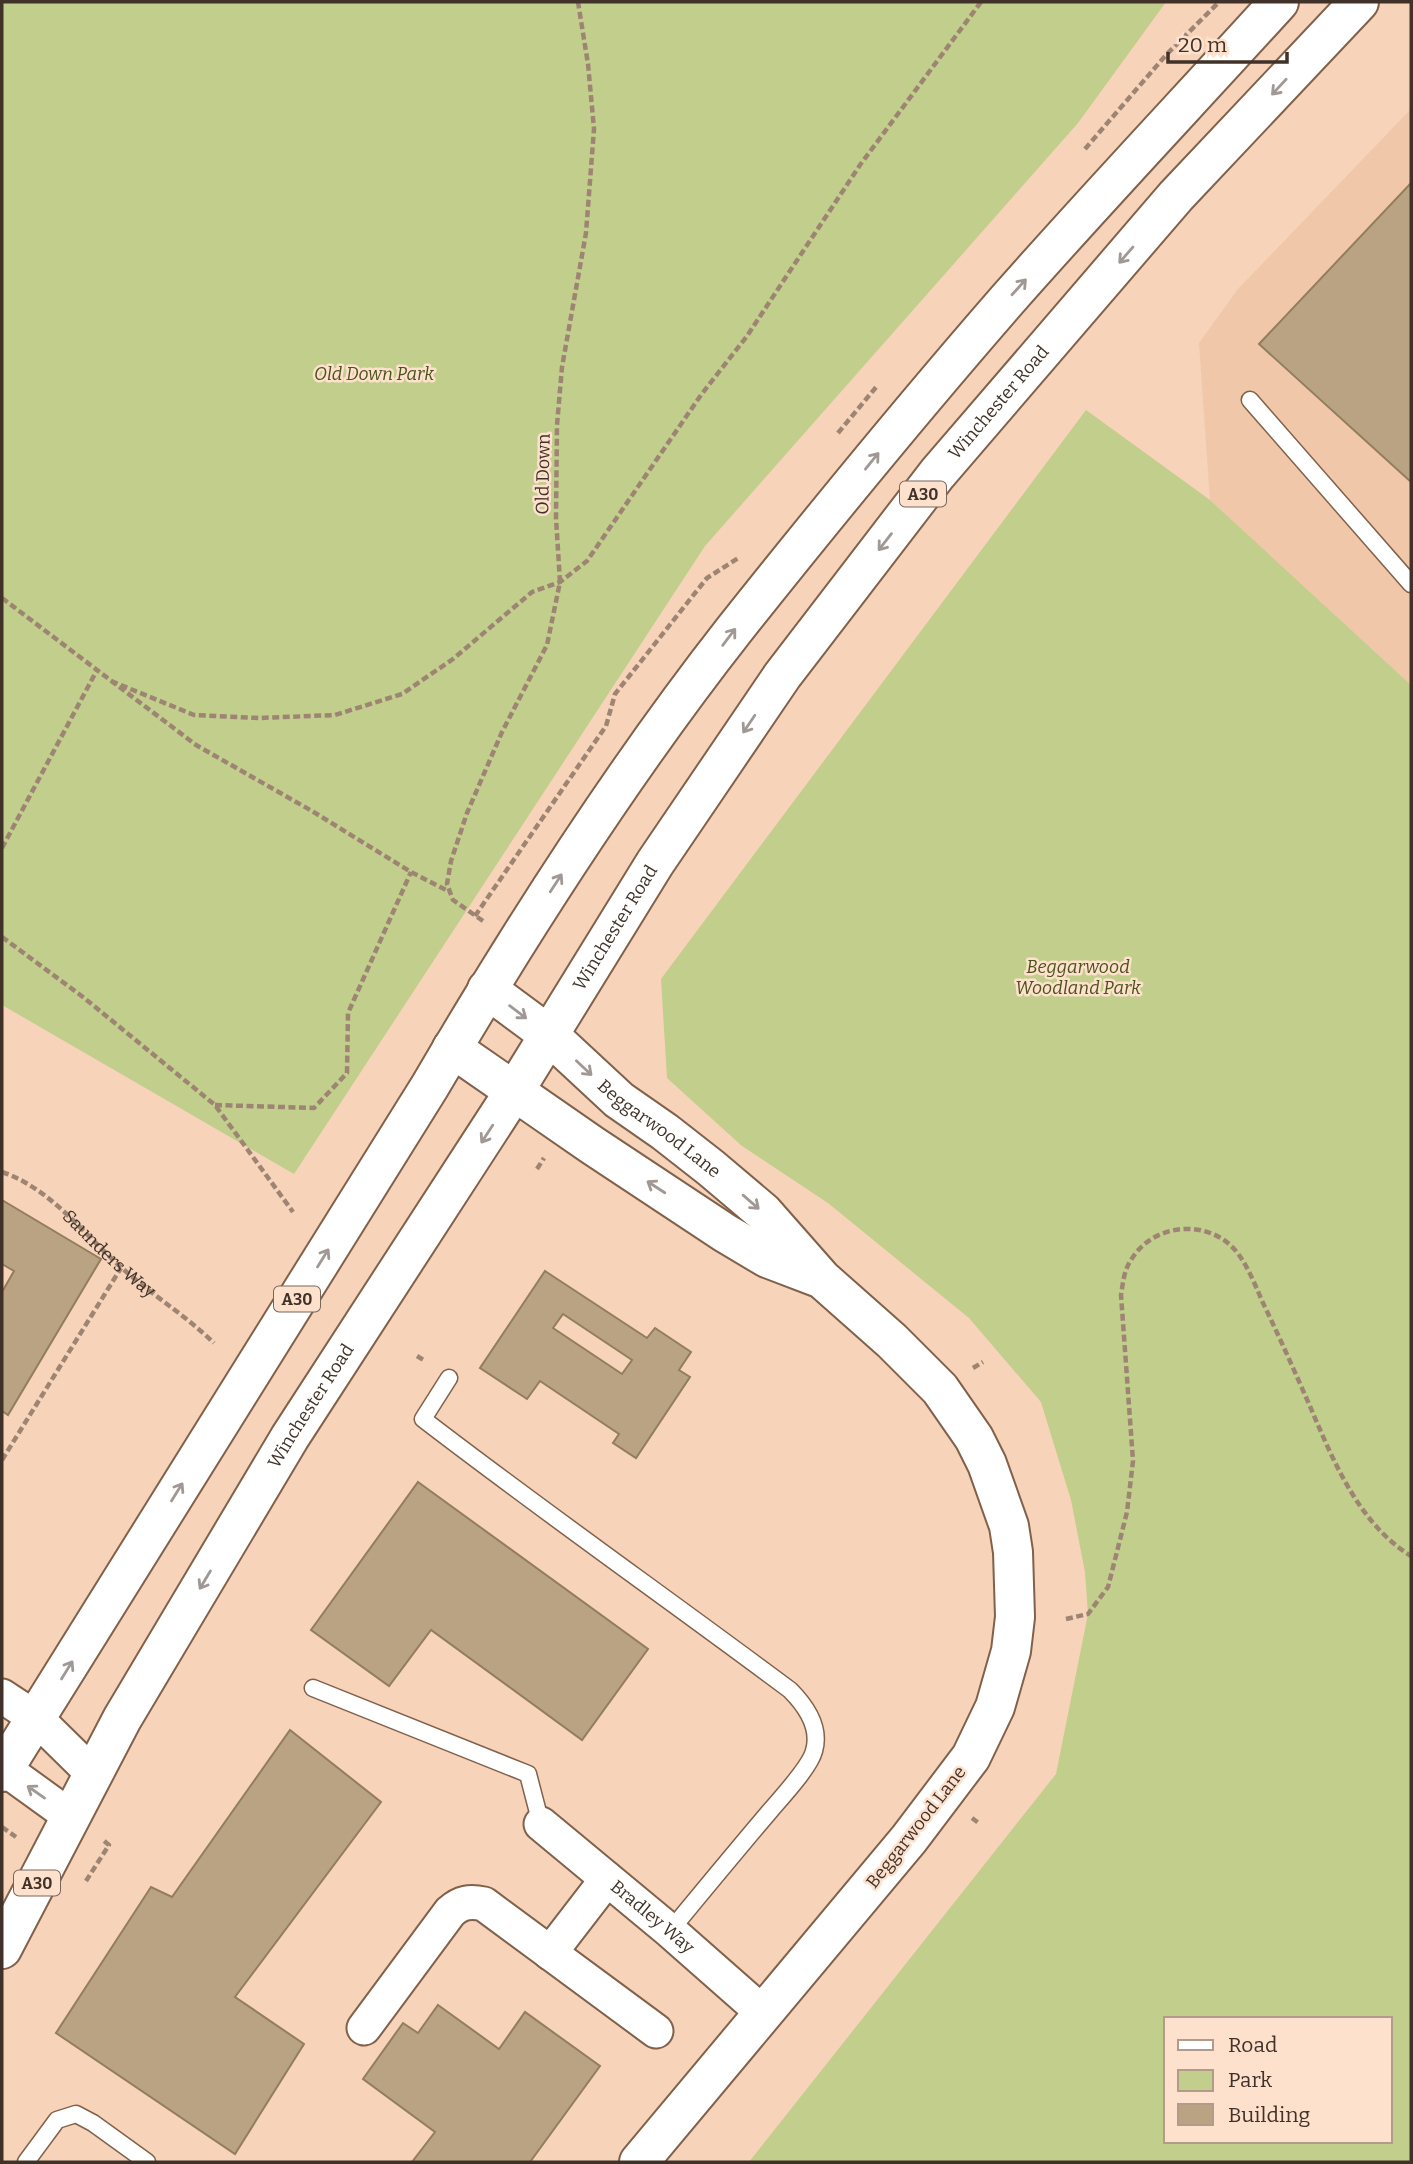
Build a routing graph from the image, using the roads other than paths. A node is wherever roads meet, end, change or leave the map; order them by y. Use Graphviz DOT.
graph roads {
  1 [pos="1279,2"];
  2 [pos="1359,2"];
  3 [pos="1250,400"];
  4 [pos="1411,584"];
  5 [pos="487,989"];
  6 [pos="549,1035"];
  7 [pos="452,1048"];
  8 [pos="515,1090"];
  9 [pos="822,1279"];
  10 [pos="449,1378"];
  11 [pos="313,1688"];
  12 [pos="2,1696"];
  13 [pos="37,1719"];
  14 [pos="2,1769"];
  15 [pos="93,1773"];
  16 [pos="71,1817"];
  17 [pos="541,1824"];
  18 [pos="607,1878"];
  19 [pos="670,1931"];
  20 [pos="2,1949"];
  21 [pos="550,1953"];
  22 [pos="762,2012"];
  23 [pos="364,2028"];
  24 [pos="656,2031"];
  25 [pos="26,2162"];
  26 [pos="147,2162"];
  27 [pos="639,2162"];
  5 -- 1 [label="main road, A30, one-way"];
  2 -- 6 [label="main road, Winchester Road / A30, one-way"];
  3 -- 4 [label="lane"];
  5 -- 6 [label="main road, Beggarwood Lane, one-way"];
  5 -- 7 [label="main road, A30"];
  6 -- 8 [label="main road, Winchester Road / A30"];
  6 -- 9 [label="main road, Beggarwood Lane, one-way"];
  7 -- 8 [label="main road, Beggarwood Lane"];
  13 -- 7 [label="main road, A30, one-way"];
  9 -- 8 [label="main road, Beggarwood Lane, one-way"];
  8 -- 15 [label="main road, Winchester Road / A30, one-way"];
  9 -- 22 [label="main road, Beggarwood Lane"];
  10 -- 19 [label="lane"];
  11 -- 17 [label="lane"];
  12 -- 13 [label="street"];
  13 -- 14 [label="main road, A30"];
  13 -- 15 [label="street"];
  16 -- 14 [label="street, one-way"];
  15 -- 16 [label="main road, Winchester Road / A30"];
  16 -- 20 [label="main road, Winchester Road / A30"];
  17 -- 18 [label="street, Bradley Way"];
  18 -- 19 [label="street, Bradley Way"];
  18 -- 21 [label="street"];
  19 -- 22 [label="street, Bradley Way"];
  21 -- 23 [label="street"];
  21 -- 24 [label="street"];
  22 -- 27 [label="main road, Beggarwood Lane"];
  25 -- 26 [label="lane"];
}
